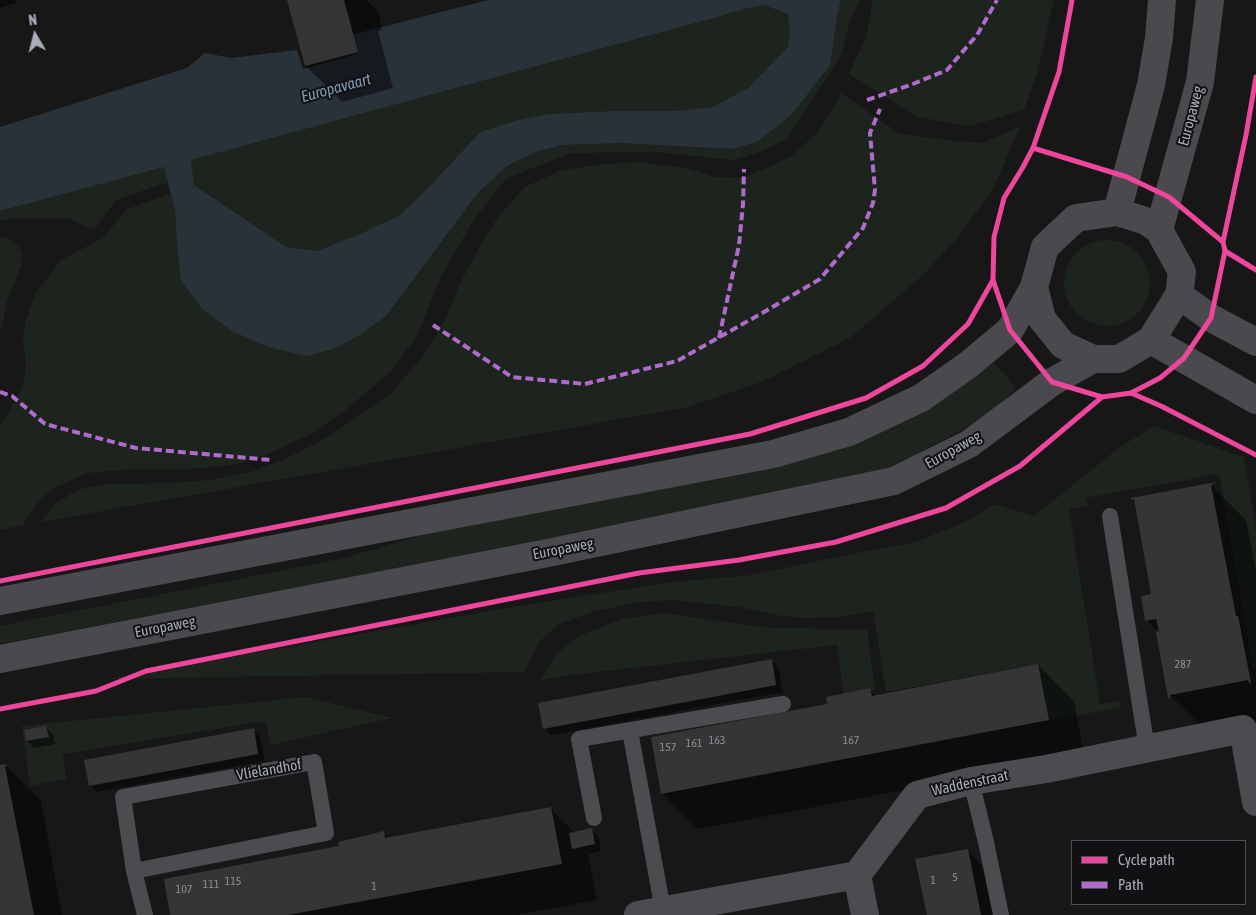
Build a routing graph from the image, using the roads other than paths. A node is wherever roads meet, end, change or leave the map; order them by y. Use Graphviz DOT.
graph roads {
  1 [pos="1162,0"];
  2 [pos="1210,0"];
  3 [pos="1117,212"];
  4 [pos="1159,230"];
  5 [pos="1034,287"];
  6 [pos="1179,294"];
  7 [pos="1151,340"];
  8 [pos="1256,342"];
  9 [pos="1093,359"];
  10 [pos="1256,400"];
  11 [pos="1110,516"];
  12 [pos="0,601"];
  13 [pos="0,659"];
  14 [pos="783,704"];
  15 [pos="630,731"];
  16 [pos="1147,749"];
  17 [pos="971,781"];
  18 [pos="1256,802"];
  19 [pos="594,818"];
  20 [pos="134,870"];
  21 [pos="857,875"];
  22 [pos="650,913"];
  23 [pos="145,915"];
  24 [pos="865,915"];
  25 [pos="1001,915"];
  1 -- 3 [label="main road"];
  2 -- 4 [label="main road, Europaweg"];
  3 -- 4 [label="main road"];
  3 -- 5 [label="main road"];
  4 -- 6 [label="main road"];
  5 -- 9 [label="main road"];
  5 -- 12 [label="main road"];
  6 -- 7 [label="main road"];
  6 -- 8 [label="main road"];
  7 -- 9 [label="main road"];
  7 -- 10 [label="main road"];
  9 -- 13 [label="main road, Europaweg"];
  11 -- 16 [label="lane"];
  14 -- 15 [label="lane"];
  15 -- 19 [label="lane"];
  15 -- 22 [label="lane"];
  16 -- 17 [label="street, Waddenstraat"];
  16 -- 18 [label="street, Waddenstraat"];
  17 -- 21 [label="street, Waddenstraat"];
  17 -- 25 [label="lane"];
  20 -- 20 [label="lane, Vlielandhof"];
  20 -- 23 [label="lane, Vlielandhof"];
  21 -- 22 [label="street"];
  21 -- 24 [label="street"];
}
